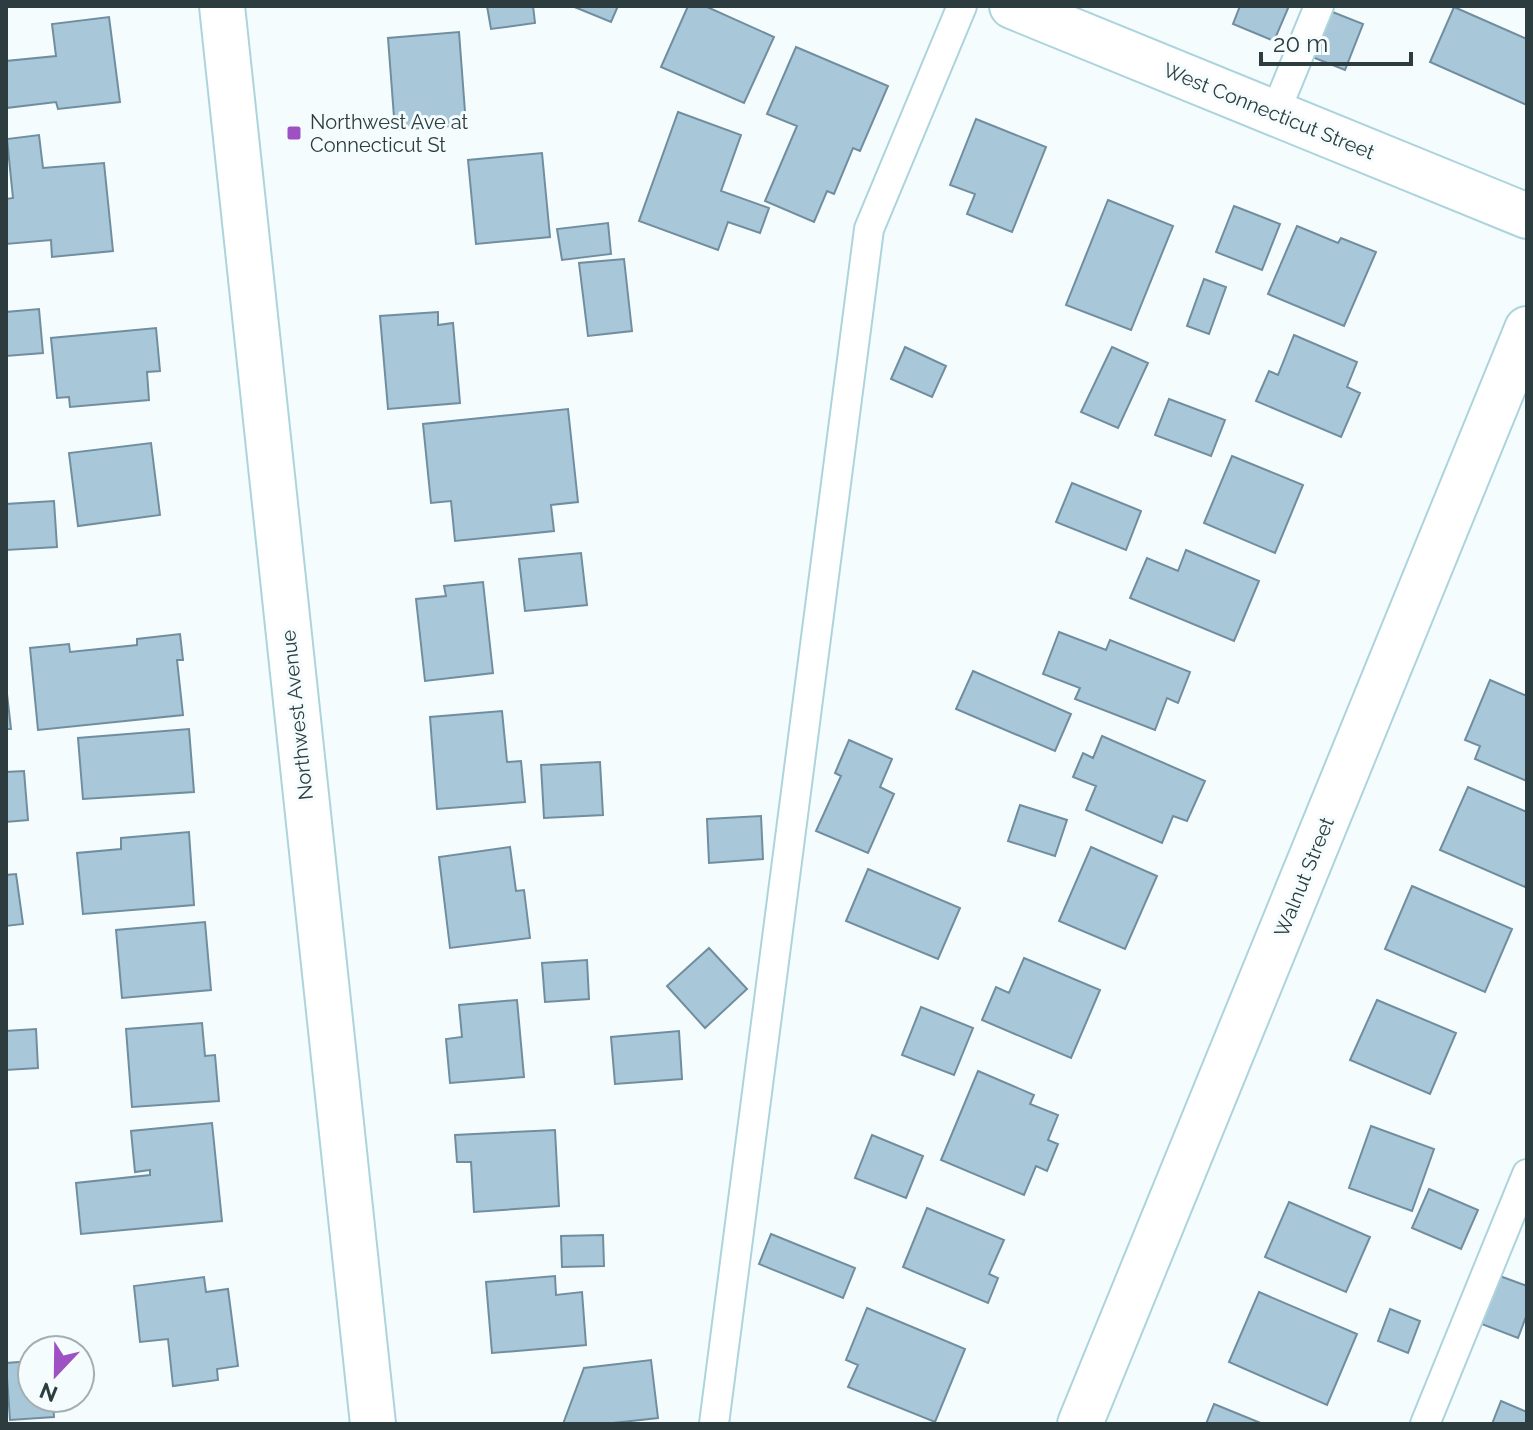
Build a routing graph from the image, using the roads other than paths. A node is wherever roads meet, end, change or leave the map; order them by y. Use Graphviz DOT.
graph roads {
  1 [pos="222,6"];
  2 [pos="962,6"];
  3 [pos="1012,6"];
  4 [pos="1319,6"];
  5 [pos="1275,113"];
  6 [pos="1527,216"];
  7 [pos="1527,329"];
  8 [pos="1527,1174"];
  9 [pos="373,1424"];
  10 [pos="714,1424"];
  11 [pos="1080,1424"];
  12 [pos="1425,1424"];
  1 -- 9 [label="street, Northwest Avenue"];
  2 -- 10 [label="lane"];
  3 -- 5 [label="street, West Connecticut Street"];
  4 -- 5 [label="lane"];
  5 -- 6 [label="street, West Connecticut Street"];
  7 -- 11 [label="street, Walnut Street"];
  8 -- 12 [label="lane"];
}
